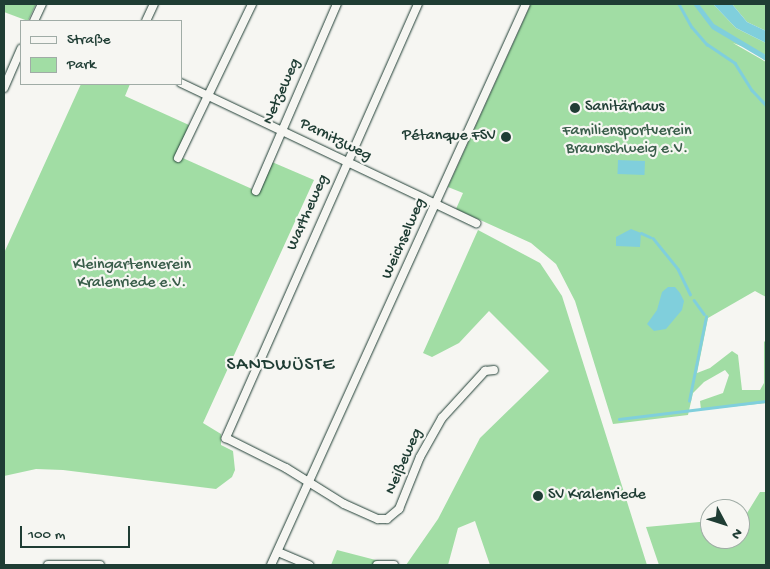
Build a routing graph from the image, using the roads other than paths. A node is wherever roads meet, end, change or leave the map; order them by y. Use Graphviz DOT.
graph roads {
  1 [pos="42,4"];
  2 [pos="154,4"];
  3 [pos="252,4"];
  4 [pos="337,4"];
  5 [pos="418,4"];
  6 [pos="526,4"];
  7 [pos="35,20"];
  8 [pos="146,20"];
  9 [pos="20,51"];
  10 [pos="182,84"];
  11 [pos="4,88"];
  12 [pos="207,96"];
  13 [pos="282,130"];
  14 [pos="178,158"];
  15 [pos="347,162"];
  16 [pos="256,191"];
  17 [pos="435,205"];
  18 [pos="476,223"];
  19 [pos="494,370"];
  20 [pos="226,434"];
  21 [pos="309,485"];
  22 [pos="278,552"];
  23 [pos="48,565"];
  24 [pos="100,565"];
  25 [pos="271,565"];
  26 [pos="309,565"];
  27 [pos="377,565"];
  28 [pos="394,565"];
  1 -- 7 [label="street"];
  2 -- 8 [label="street"];
  3 -- 12 [label="street"];
  4 -- 13 [label="street, Netzeweg"];
  5 -- 15 [label="street, Wartheweg"];
  6 -- 17 [label="street, Weichselweg"];
  9 -- 11 [label="street"];
  10 -- 12 [label="street, Parnitzweg"];
  12 -- 13 [label="street, Parnitzweg"];
  12 -- 14 [label="street"];
  13 -- 15 [label="street, Parnitzweg"];
  13 -- 16 [label="street, Netzeweg"];
  15 -- 17 [label="street, Parnitzweg"];
  15 -- 20 [label="street, Wartheweg"];
  17 -- 18 [label="street, Parnitzweg"];
  17 -- 21 [label="street, Weichselweg"];
  19 -- 21 [label="street, Neißeweg"];
  20 -- 21 [label="street, Neißeweg"];
  21 -- 22 [label="street, Weichselweg"];
  22 -- 25 [label="street, Weichselweg"];
  22 -- 26 [label="street"];
  23 -- 24 [label="street"];
  27 -- 28 [label="street"];
}
